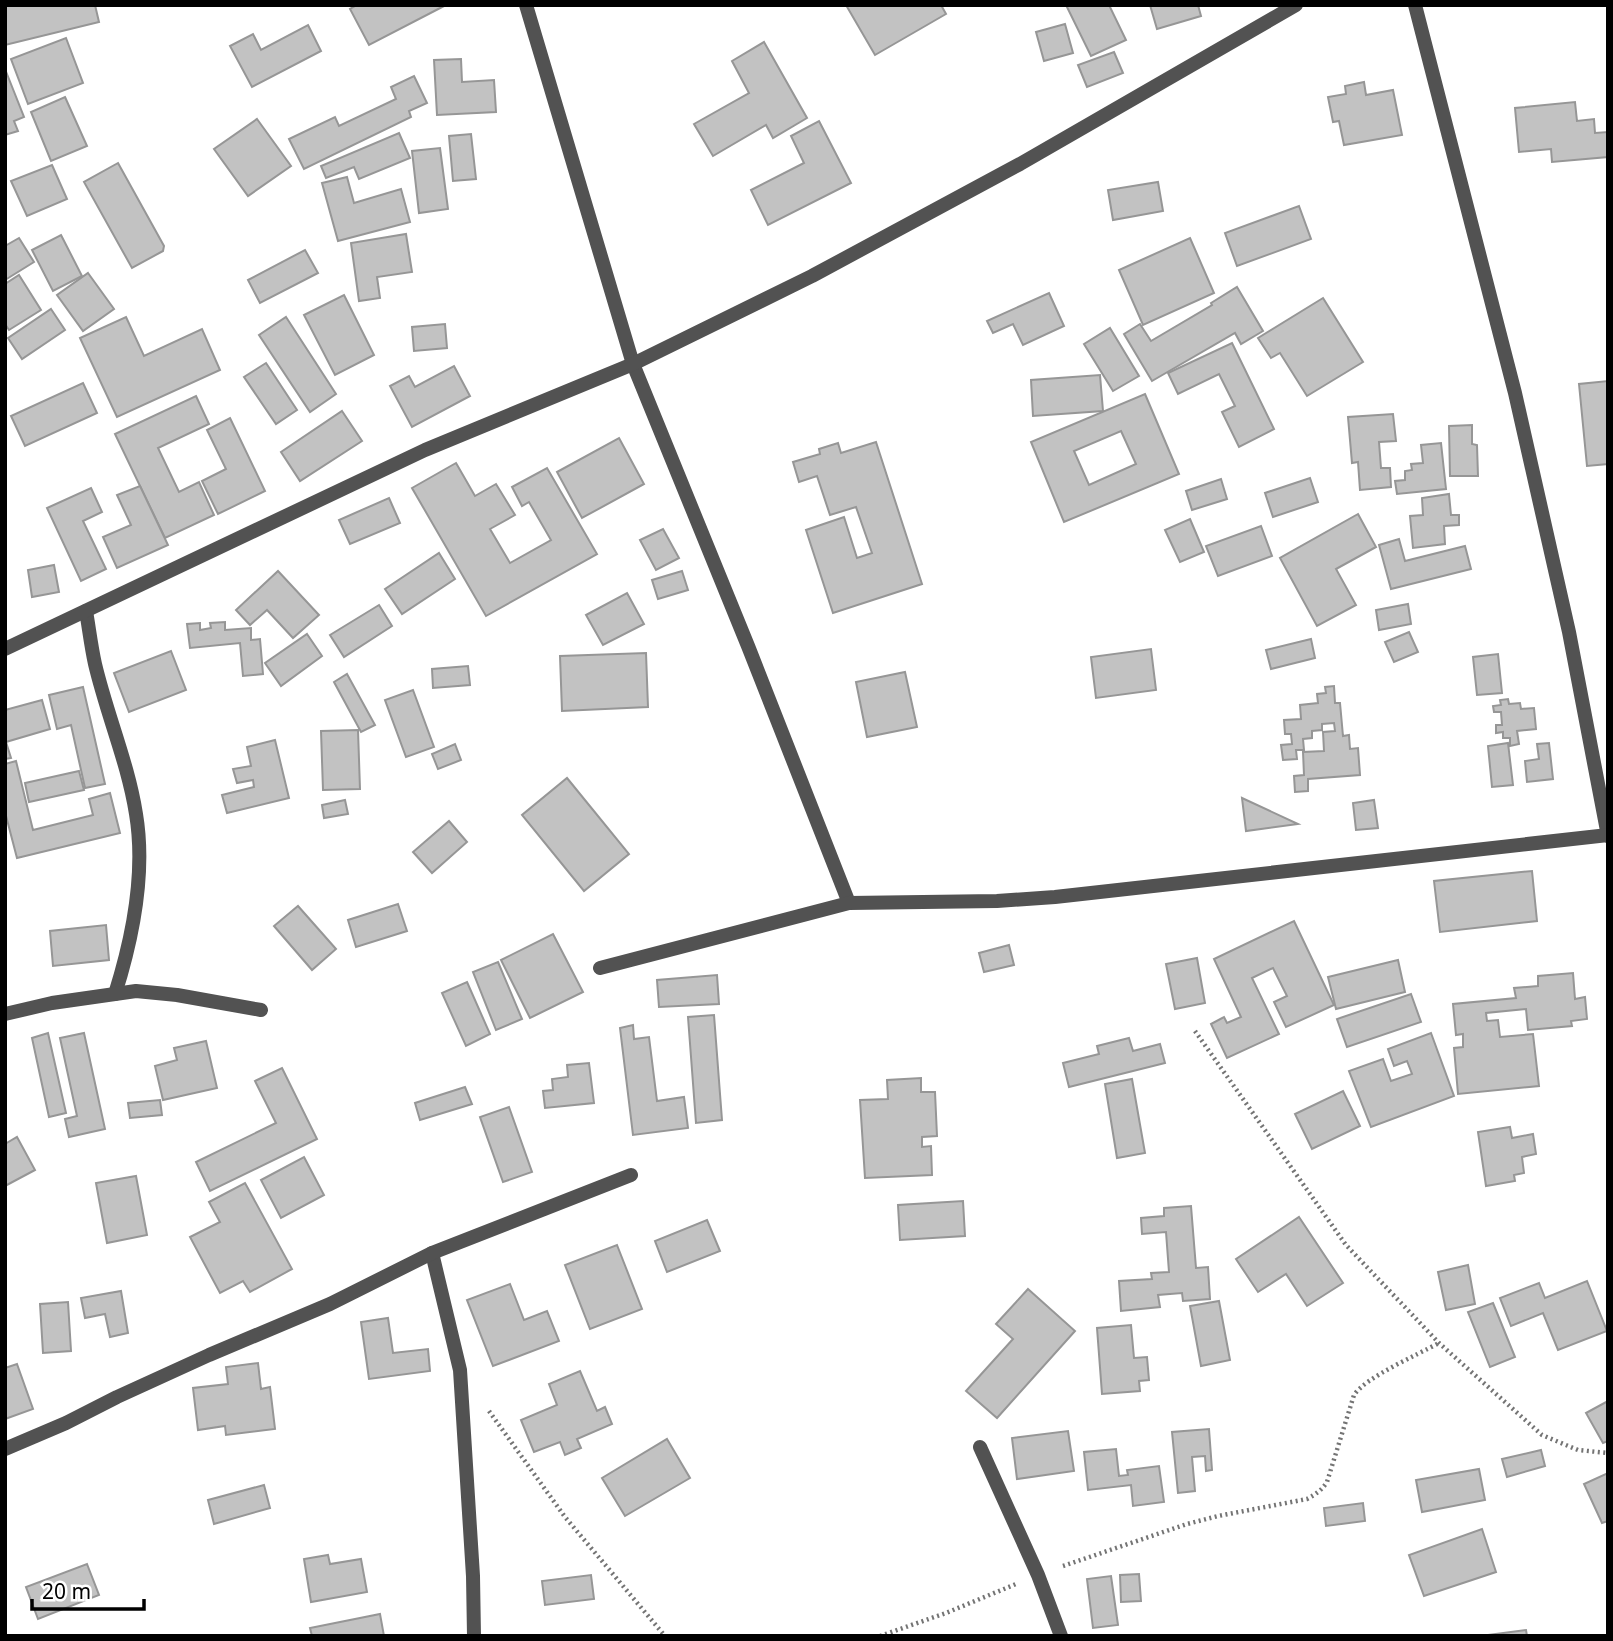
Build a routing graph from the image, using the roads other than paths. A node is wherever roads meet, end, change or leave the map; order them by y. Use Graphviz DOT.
graph roads {
  1 [pos="526,5"];
  2 [pos="1296,5"];
  3 [pos="1415,5"];
  4 [pos="632,364"];
  5 [pos="86,611"];
  6 [pos="5,649"];
  7 [pos="1608,835"];
  8 [pos="849,903"];
  9 [pos="600,968"];
  10 [pos="115,994"];
  11 [pos="261,1010"];
  12 [pos="5,1014"];
  13 [pos="631,1175"];
  14 [pos="432,1253"];
  15 [pos="980,1447"];
  16 [pos="5,1449"];
  17 [pos="474,1636"];
  18 [pos="1061,1636"];
  1 -- 4 [label="street"];
  2 -- 4 [label="street"];
  3 -- 7 [label="street"];
  4 -- 5 [label="street"];
  4 -- 8 [label="street"];
  5 -- 6 [label="street"];
  5 -- 10 [label="street"];
  7 -- 8 [label="street"];
  8 -- 9 [label="street"];
  10 -- 11 [label="street"];
  10 -- 12 [label="street"];
  13 -- 14 [label="street"];
  14 -- 16 [label="street"];
  14 -- 17 [label="street"];
  15 -- 18 [label="street"];
}
